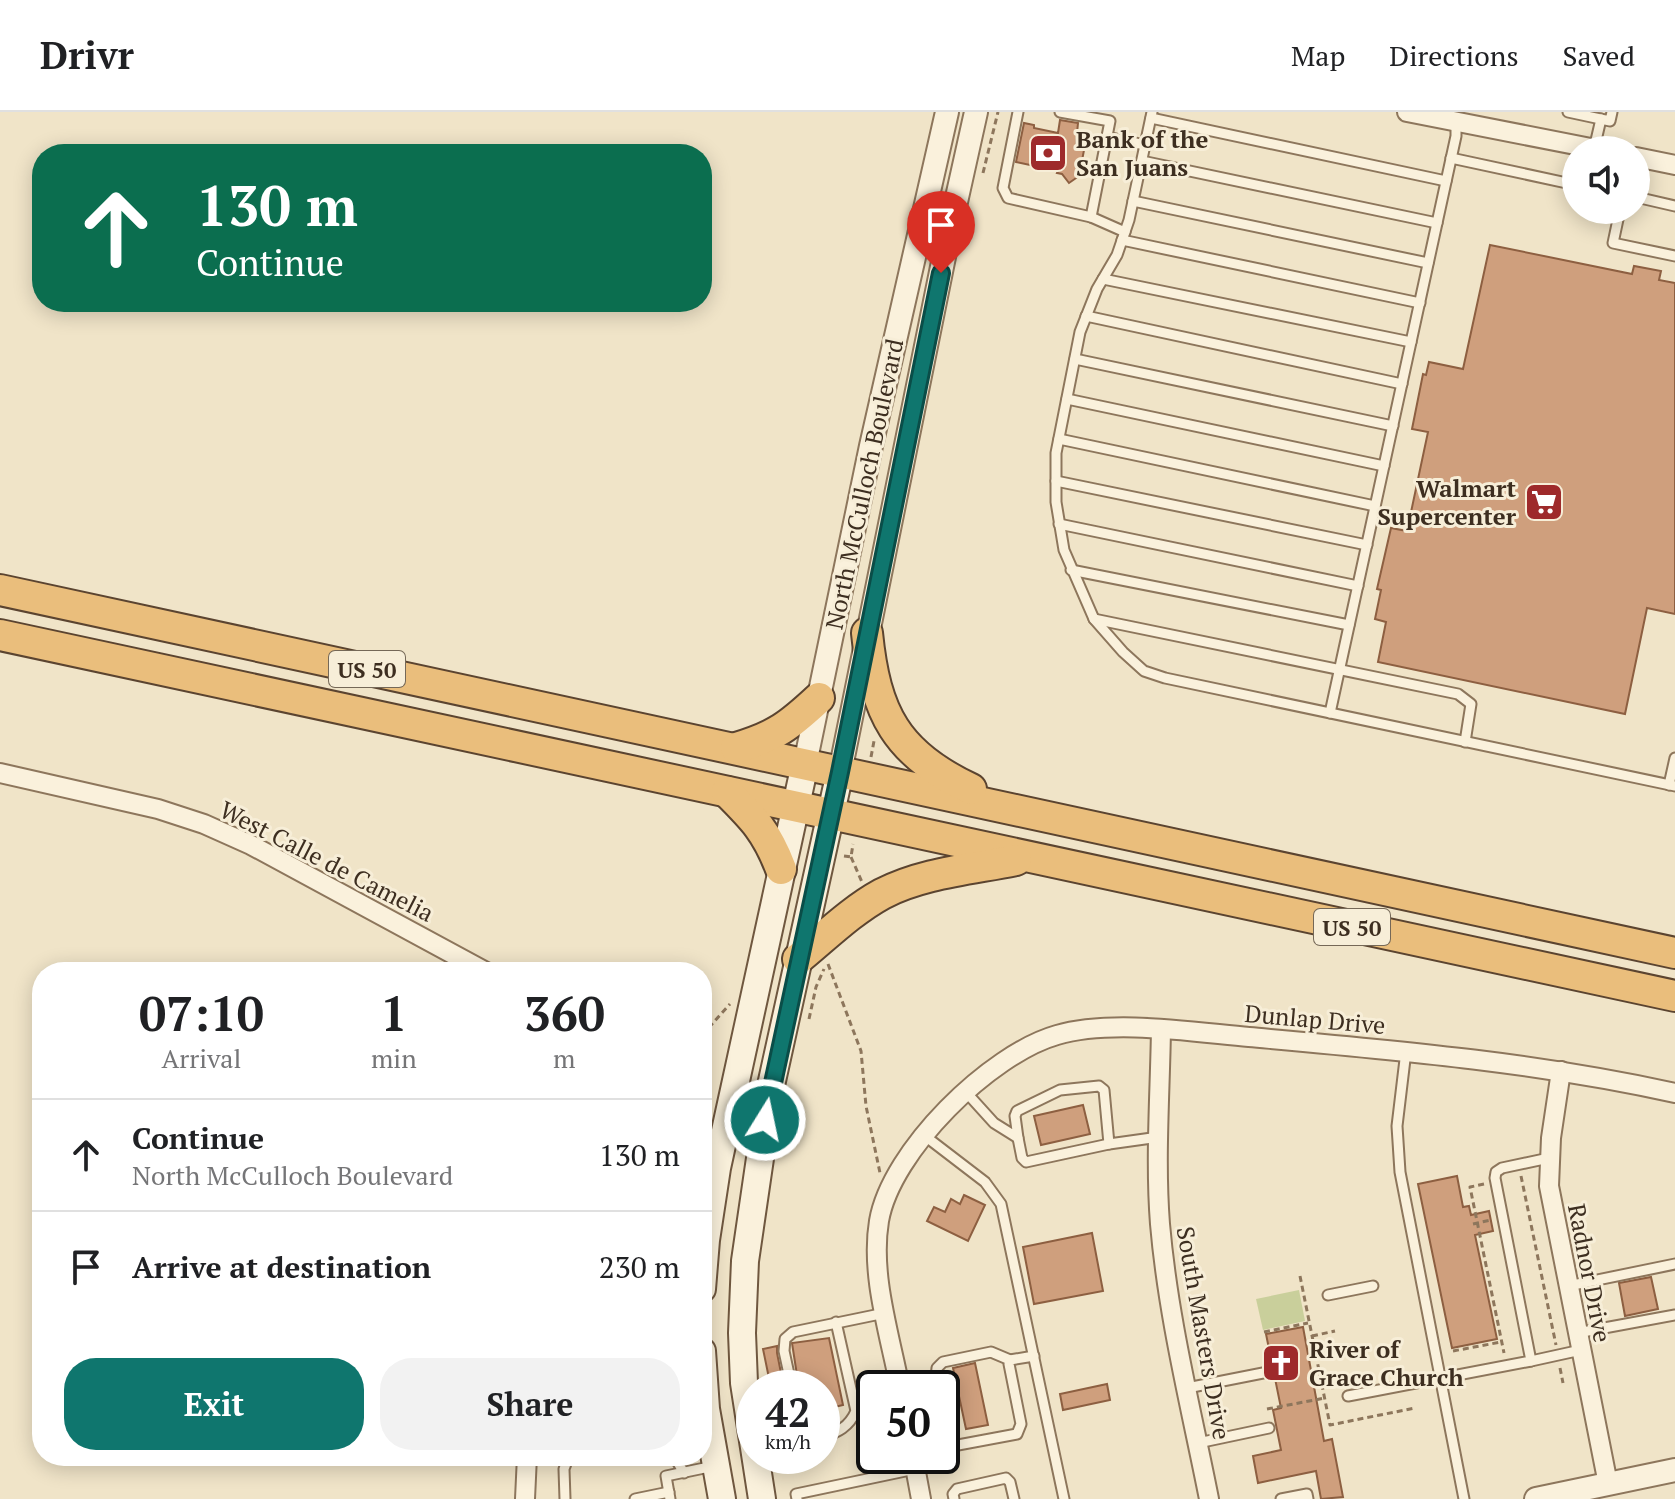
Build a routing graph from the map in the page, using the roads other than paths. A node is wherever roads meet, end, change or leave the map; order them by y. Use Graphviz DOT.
graph roads {
  1 [pos="947,112"];
  2 [pos="976,112"];
  3 [pos="1018,112"];
  4 [pos="1060,112"];
  5 [pos="1407,112"];
  6 [pos="1568,112"];
  7 [pos="1612,112"];
  8 [pos="1152,115"];
  9 [pos="1456,116"];
  10 [pos="1601,119"];
  11 [pos="1599,136"];
  12 [pos="1107,137"];
  13 [pos="1562,141"];
  14 [pos="1145,145"];
  15 [pos="1451,158"];
  16 [pos="1650,160"];
  17 [pos="1142,161"];
  18 [pos="1675,165"];
  19 [pos="1446,181"];
  20 [pos="1562,182"];
  21 [pos="1650,200"];
  22 [pos="1133,201"];
  23 [pos="1675,206"];
  24 [pos="1091,217"];
  25 [pos="1437,223"];
  26 [pos="1617,224"];
  27 [pos="1124,236"];
  28 [pos="1675,256"];
  29 [pos="1428,263"];
  30 [pos="1103,279"];
  31 [pos="1420,303"];
  32 [pos="1086,316"];
  33 [pos="1411,342"];
  34 [pos="1075,359"];
  35 [pos="1402,384"];
  36 [pos="1067,399"];
  37 [pos="1393,426"];
  38 [pos="1059,439"];
  39 [pos="1384,466"];
  40 [pos="1056,481"];
  41 [pos="1375,506"];
  42 [pos="1059,524"];
  43 [pos="1367,545"];
  44 [pos="1071,570"];
  45 [pos="1358,586"];
  46 [pos="0,590"];
  47 [pos="1094,619"];
  48 [pos="1349,625"];
  49 [pos="867,633"];
  50 [pos="0,635"];
  51 [pos="1340,668"];
  52 [pos="819,698"];
  53 [pos="1330,713"];
  54 [pos="1465,742"];
  55 [pos="734,748"];
  56 [pos="1675,758"];
  57 [pos="805,764"];
  58 [pos="840,772"];
  59 [pos="0,773"];
  60 [pos="1672,786"];
  61 [pos="727,792"];
  62 [pos="795,807"];
  63 [pos="1013,808"];
  64 [pos="829,815"];
  65 [pos="1030,858"];
  66 [pos="781,869"];
  67 [pos="1675,953"];
  68 [pos="798,959"];
  69 [pos="467,962"];
  70 [pos="1675,996"];
  71 [pos="1161,1029"];
  72 [pos="1406,1051"];
  73 [pos="1561,1071"];
  74 [pos="965,1091"];
  75 [pos="1675,1093"];
  76 [pos="925,1136"];
  77 [pos="1159,1137"];
  78 [pos="1018,1138"];
  79 [pos="1109,1144"];
  80 [pos="1549,1158"];
  81 [pos="712,1201"];
  82 [pos="1675,1264"];
  83 [pos="1373,1286"];
  84 [pos="1568,1286"];
  85 [pos="1328,1295"];
  86 [pos="885,1313"];
  87 [pos="1675,1315"];
  88 [pos="836,1322"];
  89 [pos="1579,1341"];
  90 [pos="1034,1356"];
  91 [pos="1010,1360"];
  92 [pos="1531,1361"];
  93 [pos="788,1370"];
  94 [pos="898,1370"];
  95 [pos="937,1370"];
  96 [pos="1263,1373"];
  97 [pos="1440,1379"];
  98 [pos="1187,1388"];
  99 [pos="1348,1396"];
  100 [pos="856,1409"];
  101 [pos="1269,1428"];
  102 [pos="840,1430"];
  103 [pos="1198,1443"];
  104 [pos="960,1445"];
  105 [pos="712,1447"];
  106 [pos="527,1466"];
  107 [pos="565,1466"];
  108 [pos="680,1466"];
  109 [pos="715,1466"];
  110 [pos="1675,1470"];
  111 [pos="684,1473"];
  112 [pos="870,1474"];
  113 [pos="916,1474"];
  114 [pos="1608,1484"];
  115 [pos="670,1496"];
  116 [pos="525,1499"];
  117 [pos="565,1499"];
  118 [pos="635,1499"];
  119 [pos="722,1499"];
  120 [pos="762,1499"];
  121 [pos="797,1499"];
  122 [pos="921,1499"];
  123 [pos="954,1499"];
  124 [pos="1014,1499"];
  125 [pos="1064,1499"];
  126 [pos="1209,1499"];
  127 [pos="1281,1499"];
  128 [pos="1308,1499"];
  129 [pos="1464,1499"];
  130 [pos="1536,1499"];
  1 -- 52 [label="street, North McCulloch Boulevard"];
  2 -- 49 [label="street, North McCulloch Boulevard"];
  3 -- 24 [label="lane"];
  4 -- 12 [label="lane"];
  5 -- 9 [label="street"];
  6 -- 10 [label="lane"];
  7 -- 10 [label="lane"];
  8 -- 14 [label="lane"];
  8 -- 19 [label="lane"];
  9 -- 13 [label="street"];
  9 -- 15 [label="lane"];
  10 -- 11 [label="lane"];
  12 -- 14 [label="lane"];
  12 -- 24 [label="lane"];
  14 -- 17 [label="lane"];
  15 -- 19 [label="lane"];
  15 -- 20 [label="lane"];
  16 -- 18 [label="street"];
  17 -- 22 [label="lane"];
  17 -- 25 [label="lane"];
  19 -- 25 [label="lane"];
  21 -- 23 [label="lane"];
  22 -- 27 [label="lane"];
  22 -- 29 [label="lane"];
  24 -- 27 [label="lane"];
  25 -- 29 [label="lane"];
  26 -- 28 [label="lane"];
  27 -- 30 [label="lane"];
  27 -- 31 [label="lane"];
  29 -- 31 [label="lane"];
  30 -- 32 [label="lane"];
  30 -- 33 [label="lane"];
  31 -- 33 [label="lane"];
  32 -- 34 [label="lane"];
  32 -- 35 [label="lane"];
  33 -- 35 [label="lane"];
  34 -- 36 [label="lane"];
  34 -- 37 [label="lane"];
  35 -- 37 [label="lane"];
  36 -- 38 [label="lane"];
  36 -- 39 [label="lane"];
  37 -- 39 [label="lane"];
  38 -- 40 [label="lane"];
  38 -- 41 [label="lane"];
  39 -- 41 [label="lane"];
  40 -- 42 [label="lane"];
  40 -- 43 [label="lane"];
  41 -- 43 [label="lane"];
  42 -- 44 [label="lane"];
  42 -- 45 [label="lane"];
  43 -- 45 [label="lane"];
  44 -- 47 [label="lane"];
  44 -- 48 [label="lane"];
  45 -- 48 [label="lane"];
  46 -- 55 [label="highway, US 50"];
  47 -- 51 [label="lane"];
  47 -- 53 [label="lane"];
  48 -- 51 [label="lane"];
  49 -- 58 [label="street, North McCulloch Boulevard"];
  49 -- 63 [label="highway"];
  50 -- 61 [label="highway, US 50"];
  51 -- 53 [label="lane"];
  51 -- 54 [label="lane"];
  52 -- 55 [label="highway"];
  52 -- 57 [label="street, North McCulloch Boulevard"];
  53 -- 54 [label="lane"];
  54 -- 60 [label="lane"];
  55 -- 57 [label="highway, US 50"];
  56 -- 60 [label="lane"];
  57 -- 58 [label="highway, US 50"];
  57 -- 62 [label="main road"];
  58 -- 63 [label="highway, US 50"];
  58 -- 64 [label="main road, North McCulloch Boulevard"];
  59 -- 69 [label="street, West Calle de Camelia"];
  61 -- 62 [label="highway, US 50"];
  61 -- 66 [label="highway"];
  62 -- 64 [label="highway, US 50"];
  62 -- 66 [label="main road"];
  63 -- 67 [label="highway, US 50"];
  64 -- 65 [label="highway, US 50"];
  64 -- 68 [label="main road, North McCulloch Boulevard"];
  65 -- 68 [label="highway"];
  65 -- 70 [label="highway, US 50"];
  66 -- 81 [label="main road"];
  68 -- 120 [label="main road, North McCulloch Boulevard"];
  71 -- 72 [label="street, Dunlap Drive"];
  71 -- 74 [label="street, Dunlap Drive"];
  71 -- 77 [label="street, South Masters Drive"];
  72 -- 73 [label="street, Dunlap Drive"];
  72 -- 97 [label="lane"];
  73 -- 75 [label="street, Dunlap Drive"];
  73 -- 80 [label="street, Radnor Drive"];
  74 -- 76 [label="street, Dunlap Drive"];
  74 -- 78 [label="lane"];
  76 -- 86 [label="street, Dunlap Drive"];
  76 -- 90 [label="lane"];
  77 -- 79 [label="lane"];
  77 -- 98 [label="street, South Masters Drive"];
  78 -- 79 [label="lane"];
  78 -- 79 [label="lane"];
  80 -- 84 [label="street, Radnor Drive"];
  80 -- 92 [label="lane"];
  82 -- 84 [label="lane"];
  83 -- 85 [label="lane"];
  84 -- 89 [label="street, Radnor Drive"];
  86 -- 88 [label="lane"];
  86 -- 94 [label="street, Dunlap Drive"];
  87 -- 89 [label="lane"];
  88 -- 93 [label="lane"];
  88 -- 100 [label="lane"];
  89 -- 92 [label="lane"];
  89 -- 114 [label="street, Radnor Drive"];
  90 -- 91 [label="lane"];
  90 -- 125 [label="lane"];
  91 -- 95 [label="lane"];
  91 -- 104 [label="lane"];
  92 -- 97 [label="lane"];
  96 -- 98 [label="lane"];
  97 -- 99 [label="lane"];
  97 -- 129 [label="lane"];
  98 -- 103 [label="street, South Masters Drive"];
  100 -- 102 [label="lane"];
  101 -- 103 [label="lane"];
  103 -- 126 [label="street, South Masters Drive"];
  105 -- 109 [label="main road"];
  106 -- 116 [label="street"];
  107 -- 117 [label="lane"];
  108 -- 111 [label="lane"];
  109 -- 111 [label="lane"];
  109 -- 119 [label="main road"];
  110 -- 114 [label="street"];
  111 -- 115 [label="lane"];
  112 -- 121 [label="lane"];
  113 -- 122 [label="street"];
  114 -- 130 [label="street"];
  115 -- 118 [label="lane"];
  123 -- 124 [label="lane"];
  127 -- 128 [label="lane"];
}
